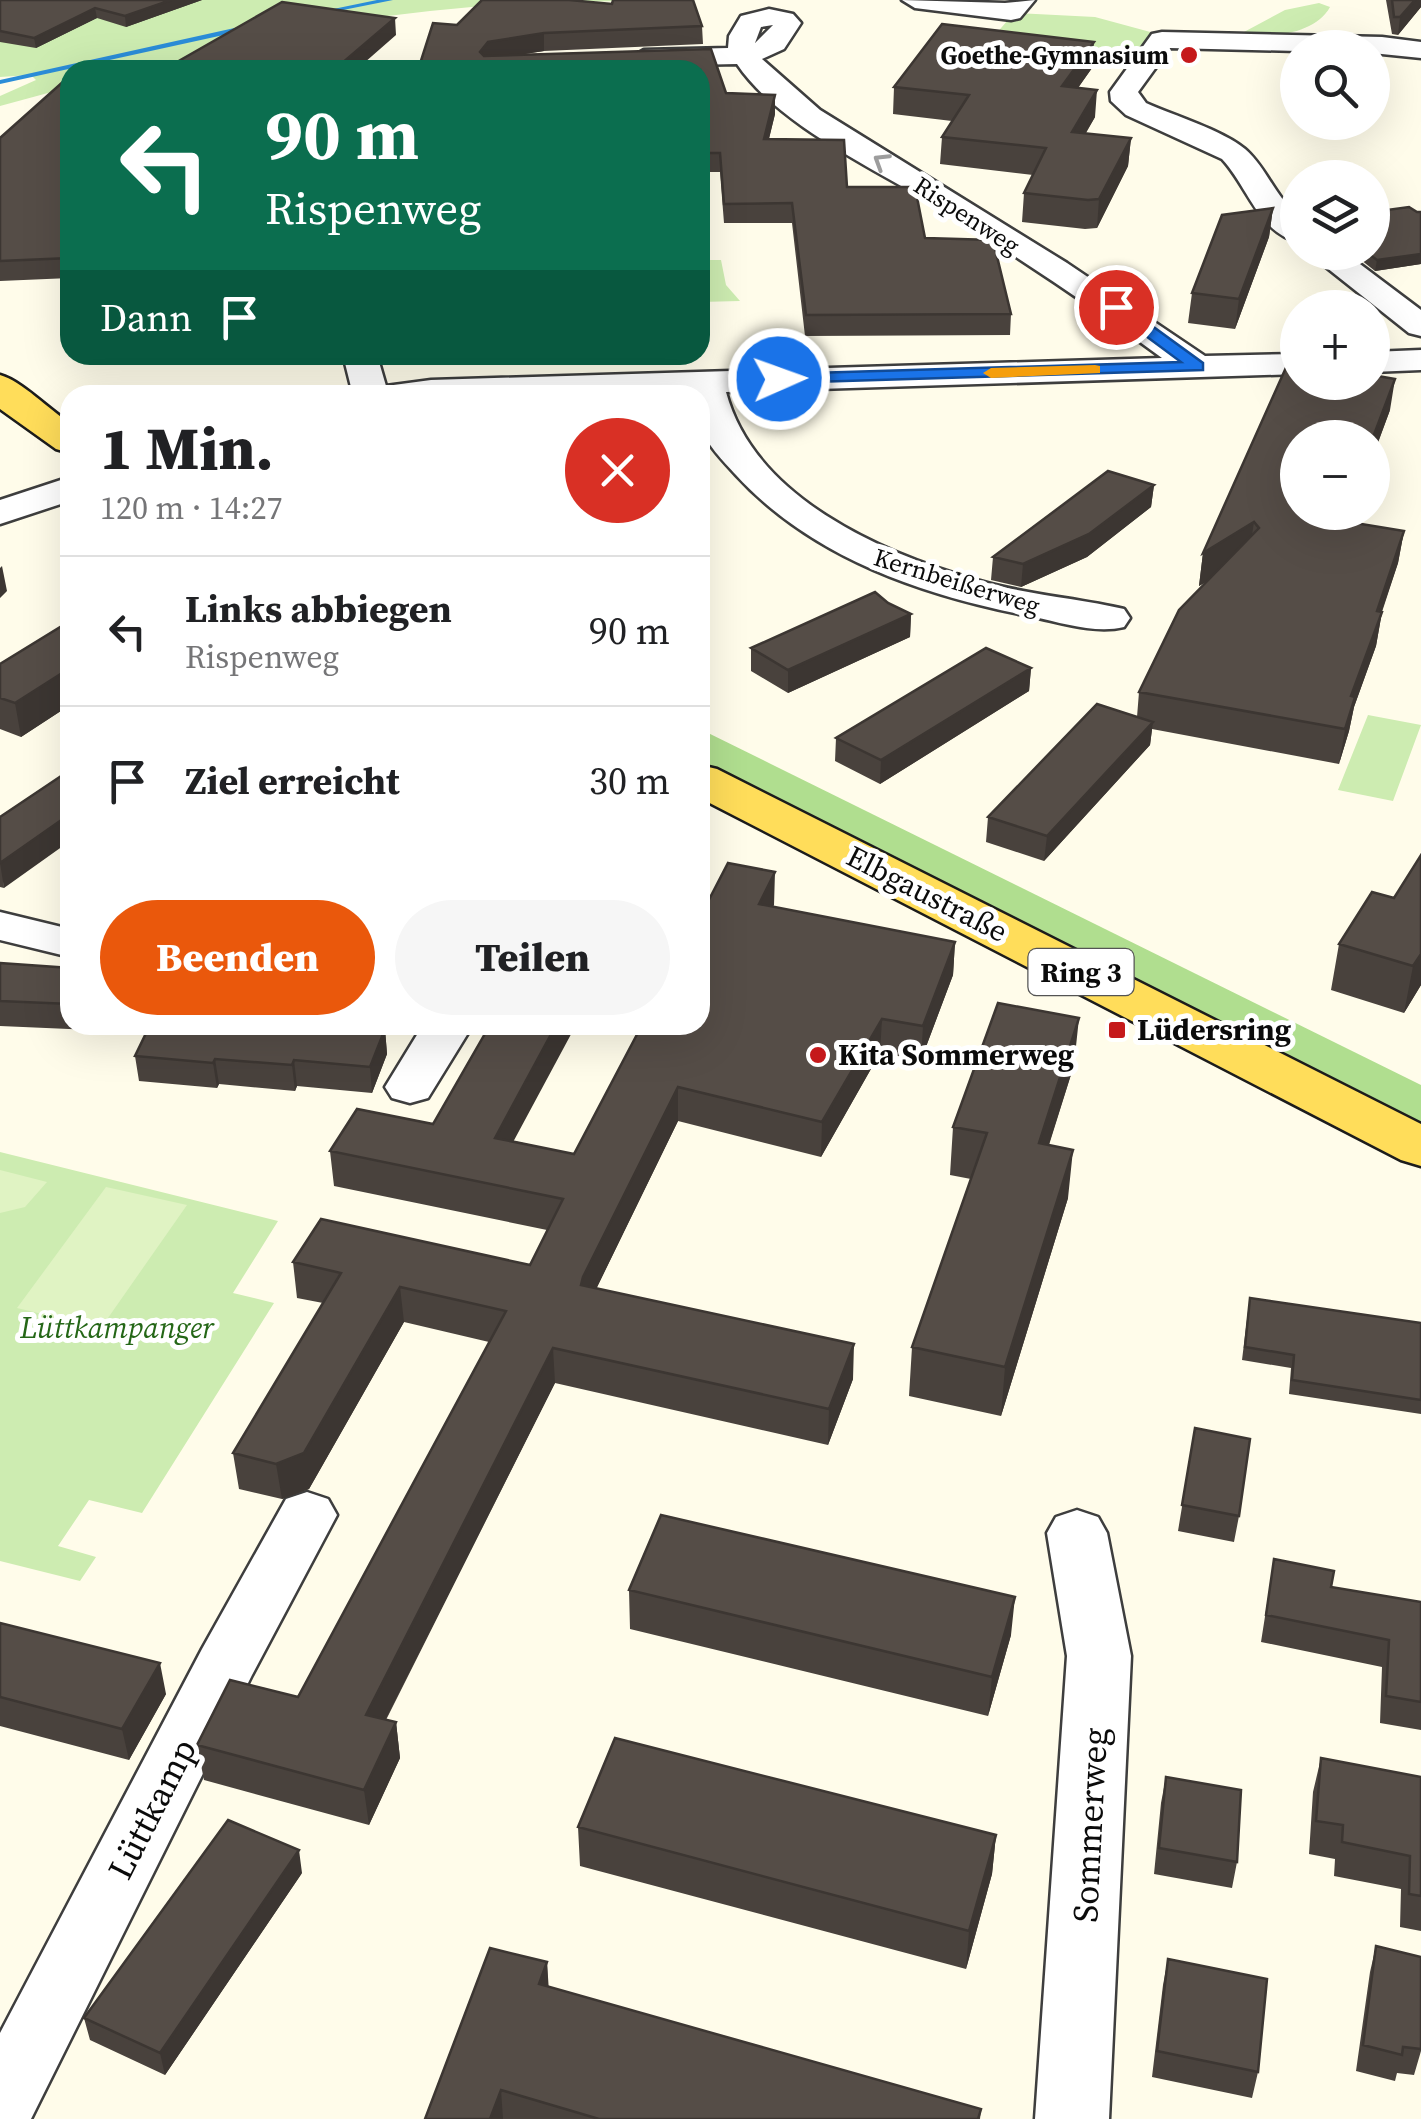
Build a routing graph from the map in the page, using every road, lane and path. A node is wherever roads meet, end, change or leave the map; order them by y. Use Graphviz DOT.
graph roads {
  1 [pos="915,0"];
  2 [pos="1022,0"];
  3 [pos="774,8"];
  4 [pos="1421,50"];
  5 [pos="745,54"];
  6 [pos="626,58"];
  7 [pos="1280,217"];
  8 [pos="1348,270"];
  9 [pos="1421,326"];
  10 [pos="1421,360"];
  11 [pos="1390,361"];
  12 [pos="1280,364"];
  13 [pos="1197,366"];
  14 [pos="0,383"];
  15 [pos="706,383"];
  16 [pos="627,385"];
  17 [pos="710,397"];
  18 [pos="60,403"];
  19 [pos="60,434"];
  20 [pos="60,491"];
  21 [pos="0,512"];
  22 [pos="1110,618"];
  23 [pos="710,784"];
  24 [pos="0,926"];
  25 [pos="60,941"];
  26 [pos="438,1035"];
  27 [pos="410,1087"];
  28 [pos="1421,1146"];
  29 [pos="308,1515"];
  30 [pos="1077,1533"];
  31 [pos="0,2106"];
  32 [pos="1072,2119"];
  1 -- 2 [label="street"];
  3 -- 5 [label="street"];
  4 -- 7 [label="street"];
  5 -- 6 [label="street"];
  13 -- 5 [label="street, Rispenweg, one-way"];
  8 -- 9 [label="street"];
  10 -- 11 [label="street"];
  12 -- 13 [label="street"];
  13 -- 15 [label="street"];
  14 -- 18 [label="main road"];
  14 -- 19 [label="main road"];
  15 -- 16 [label="street"];
  17 -- 22 [label="street, Kernbeißerweg"];
  20 -- 21 [label="street"];
  23 -- 28 [label="main road, Elbgaustraße / Ring 3"];
  24 -- 25 [label="street"];
  26 -- 27 [label="street"];
  29 -- 31 [label="street, Lüttkamp"];
  30 -- 32 [label="street, Sommerweg"];
}
